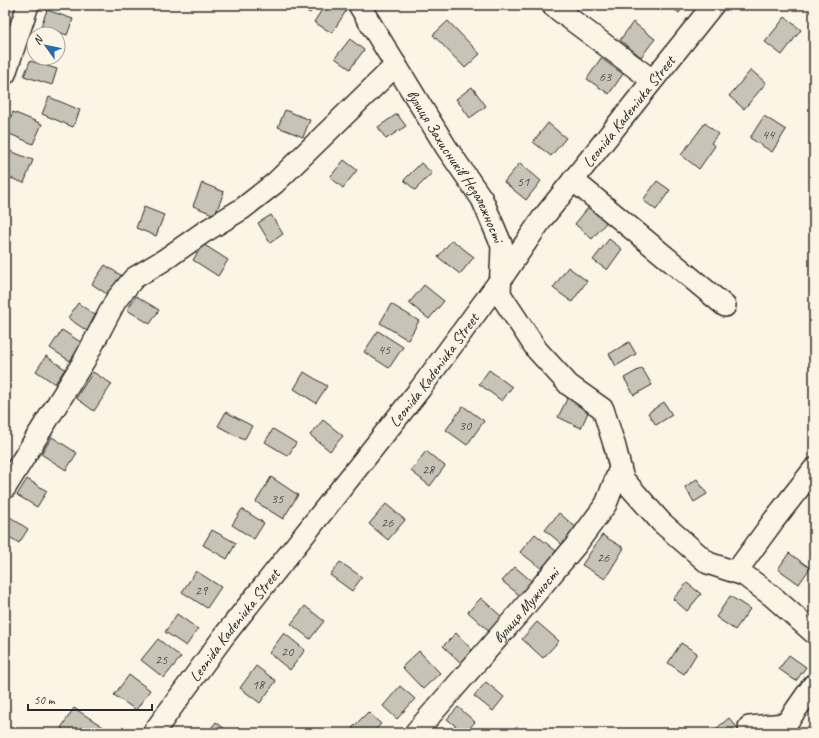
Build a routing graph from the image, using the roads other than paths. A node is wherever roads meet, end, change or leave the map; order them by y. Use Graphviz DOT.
graph roads {
  1 [pos="28,5"];
  2 [pos="712,5"];
  3 [pos="360,6"];
  4 [pos="553,6"];
  5 [pos="396,65"];
  6 [pos="5,74"];
  7 [pos="652,80"];
  8 [pos="573,180"];
  9 [pos="501,279"];
  10 [pos="725,306"];
  11 [pos="620,468"];
  12 [pos="814,469"];
  13 [pos="5,488"];
  14 [pos="736,572"];
  15 [pos="814,633"];
  16 [pos="814,684"];
  17 [pos="749,727"];
  18 [pos="153,733"];
  19 [pos="415,733"];
  1 -- 6 [label="street"];
  2 -- 7 [label="street, Leonida Kadeniuka Street"];
  3 -- 5 [label="street, вулиця Захисників Незалежності"];
  4 -- 7 [label="street"];
  5 -- 9 [label="street, вулиця Захисників Незалежності"];
  5 -- 13 [label="street"];
  7 -- 8 [label="street, Leonida Kadeniuka Street"];
  8 -- 9 [label="street, Leonida Kadeniuka Street"];
  8 -- 10 [label="street"];
  9 -- 11 [label="street, вулиця Захисників Незалежності"];
  9 -- 18 [label="street, Leonida Kadeniuka Street"];
  11 -- 14 [label="street, вулиця Захисників Незалежності"];
  11 -- 19 [label="street, вулиця Мужності"];
  12 -- 14 [label="street"];
  14 -- 15 [label="street, вулиця Захисників Незалежності"];
  16 -- 17 [label="street"];
}
